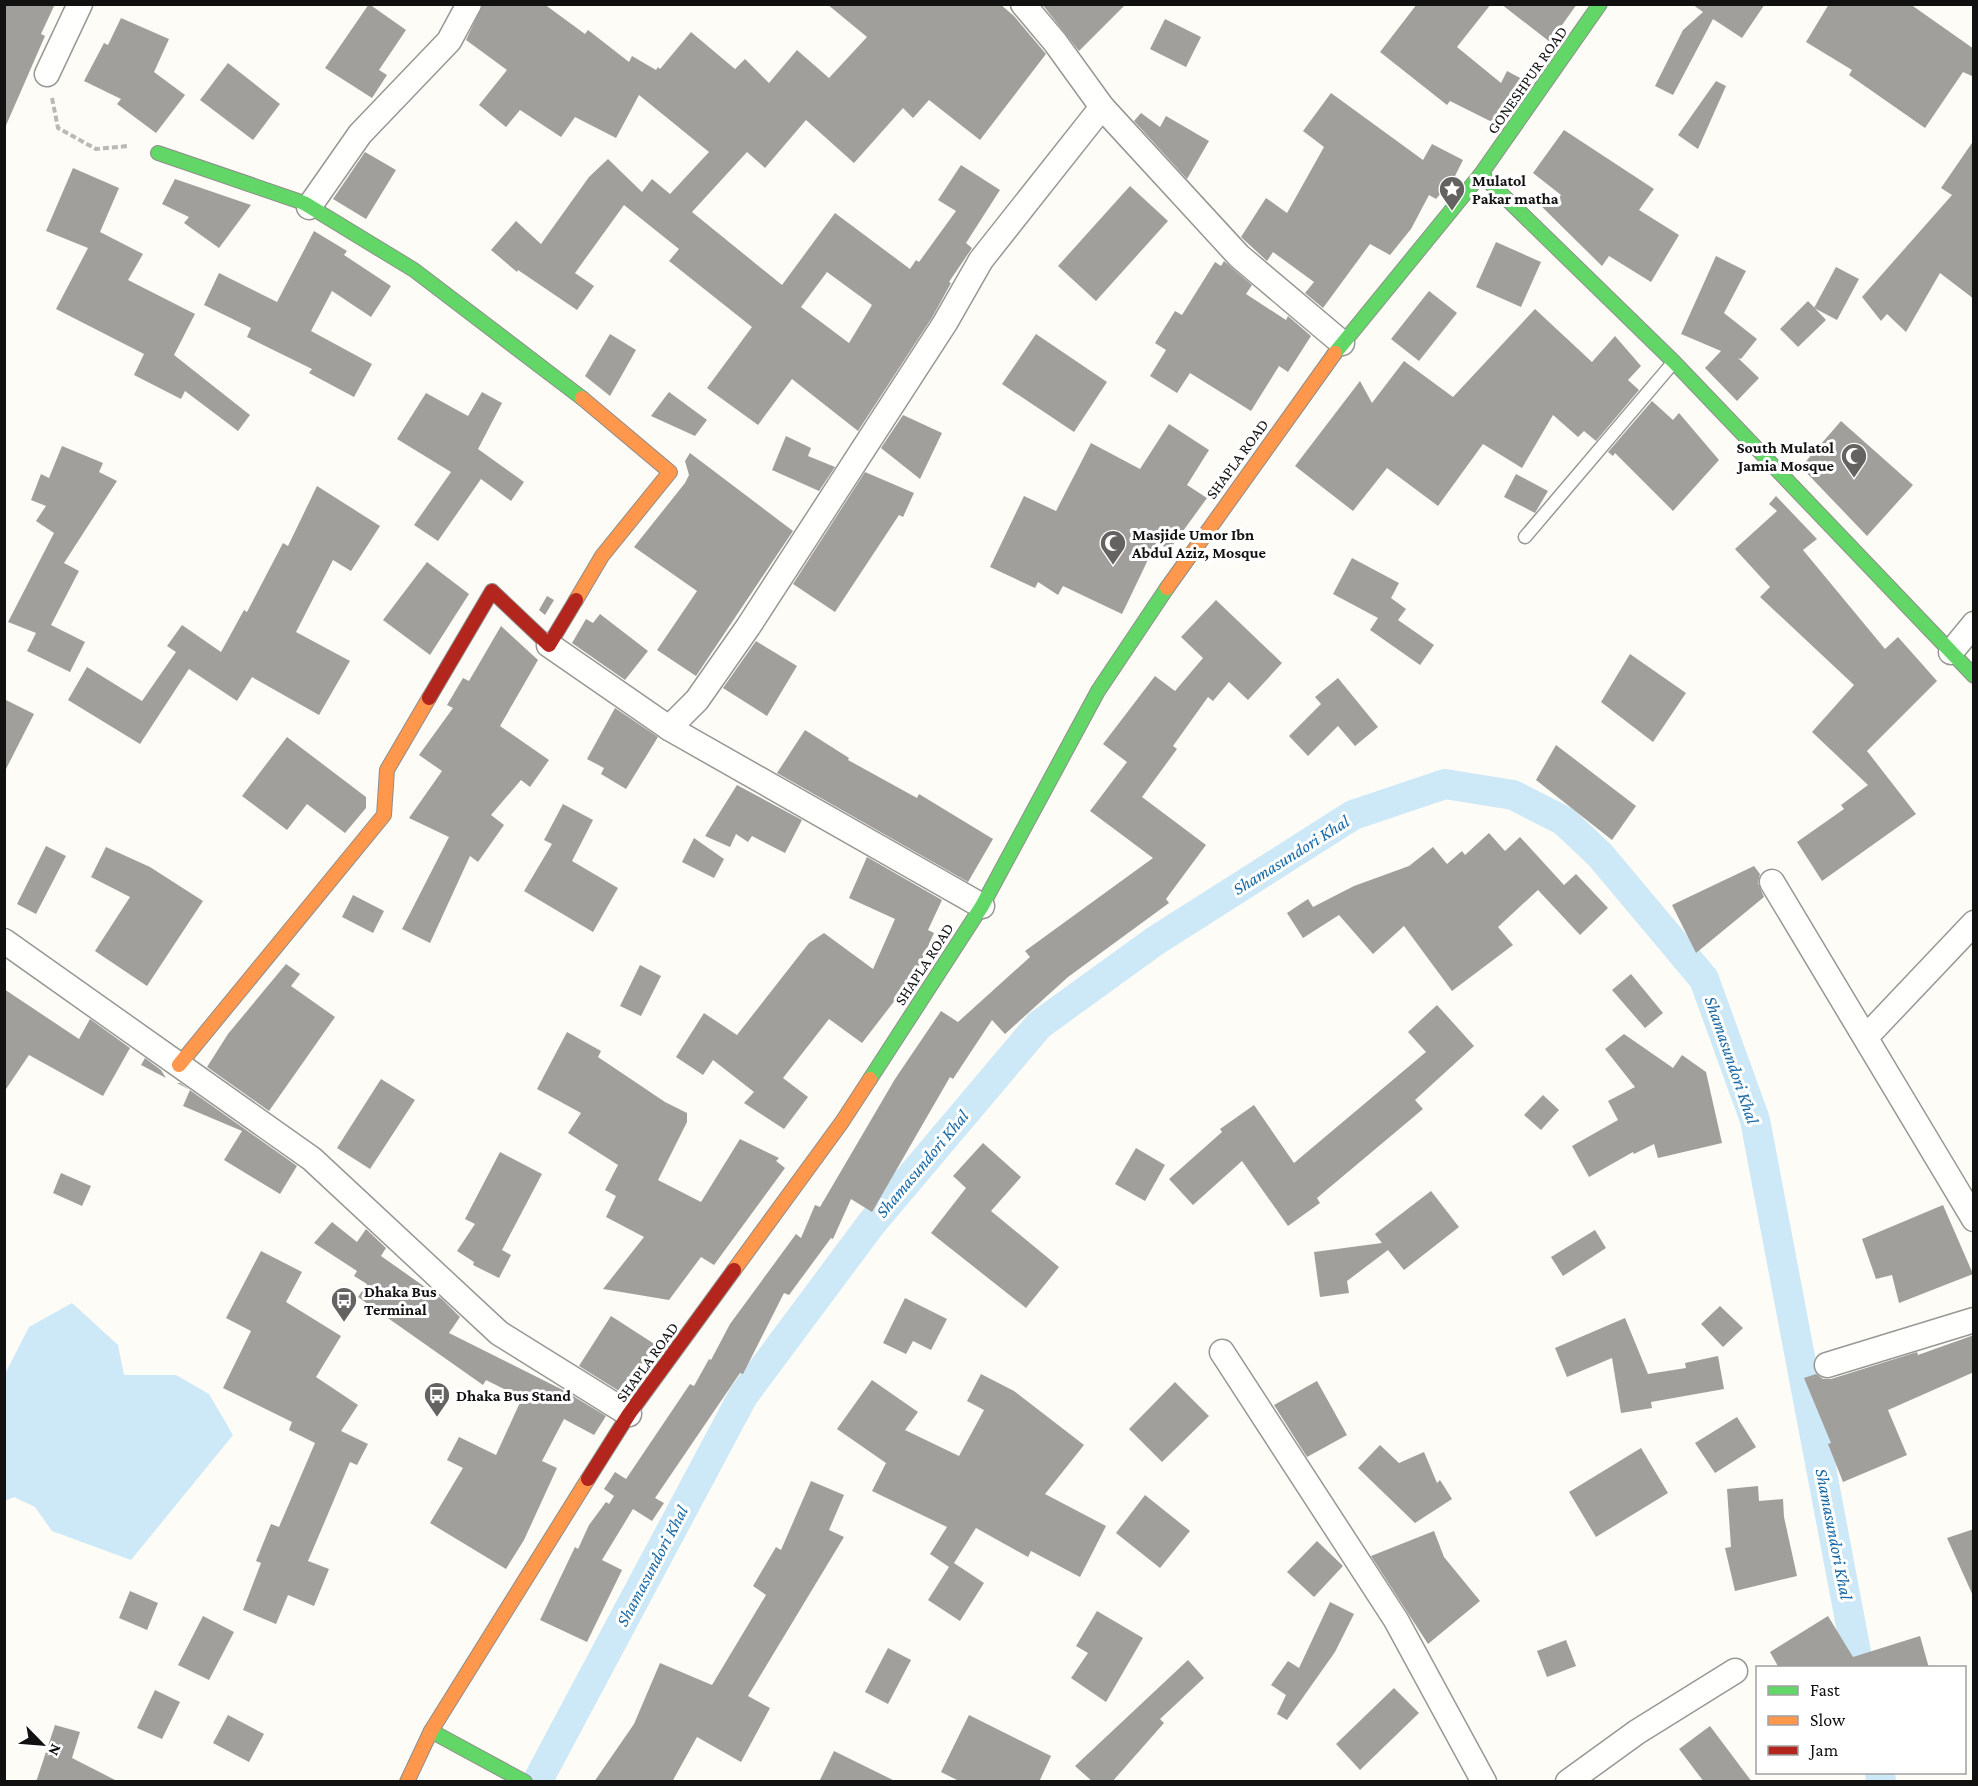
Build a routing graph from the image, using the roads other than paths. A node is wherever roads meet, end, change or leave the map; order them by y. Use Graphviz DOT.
graph roads {
  1 [pos="80,4"];
  2 [pos="469,4"];
  3 [pos="1023,4"];
  4 [pos="1600,4"];
  5 [pos="46,74"];
  6 [pos="1101,107"];
  7 [pos="158,153"];
  8 [pos="1481,174"];
  9 [pos="309,207"];
  10 [pos="1342,343"];
  11 [pos="1674,362"];
  12 [pos="1525,537"];
  13 [pos="1974,624"];
  14 [pos="549,645"];
  15 [pos="1951,652"];
  16 [pos="1974,676"];
  17 [pos="669,728"];
  18 [pos="1772,882"];
  19 [pos="982,906"];
  20 [pos="1974,923"];
  21 [pos="4,942"];
  22 [pos="1866,1037"];
  23 [pos="179,1065"];
  24 [pos="1974,1219"];
  25 [pos="1974,1320"];
  26 [pos="1222,1352"];
  27 [pos="1827,1365"];
  28 [pos="629,1414"];
  29 [pos="1735,1671"];
  30 [pos="431,1731"];
  31 [pos="407,1782"];
  32 [pos="525,1782"];
  33 [pos="1484,1782"];
  34 [pos="1568,1782"];
  1 -- 5 [label="street"];
  2 -- 9 [label="street"];
  3 -- 6 [label="street"];
  4 -- 8 [label="street, GONESHPUR ROAD"];
  6 -- 10 [label="street"];
  6 -- 17 [label="street"];
  7 -- 9 [label="street"];
  8 -- 10 [label="street, SHAPLA ROAD"];
  8 -- 11 [label="street"];
  9 -- 14 [label="street"];
  10 -- 19 [label="street, SHAPLA ROAD"];
  11 -- 12 [label="lane"];
  11 -- 15 [label="street"];
  13 -- 15 [label="street"];
  14 -- 17 [label="street"];
  14 -- 23 [label="street"];
  15 -- 16 [label="street"];
  17 -- 19 [label="street"];
  18 -- 22 [label="street"];
  19 -- 28 [label="street, SHAPLA ROAD"];
  20 -- 22 [label="street"];
  21 -- 23 [label="street"];
  22 -- 24 [label="street"];
  23 -- 28 [label="street"];
  25 -- 27 [label="street"];
  26 -- 33 [label="street"];
  28 -- 30 [label="street, SHAPLA ROAD"];
  29 -- 34 [label="street"];
  30 -- 31 [label="street, SHAPLA ROAD"];
  30 -- 32 [label="street"];
}
